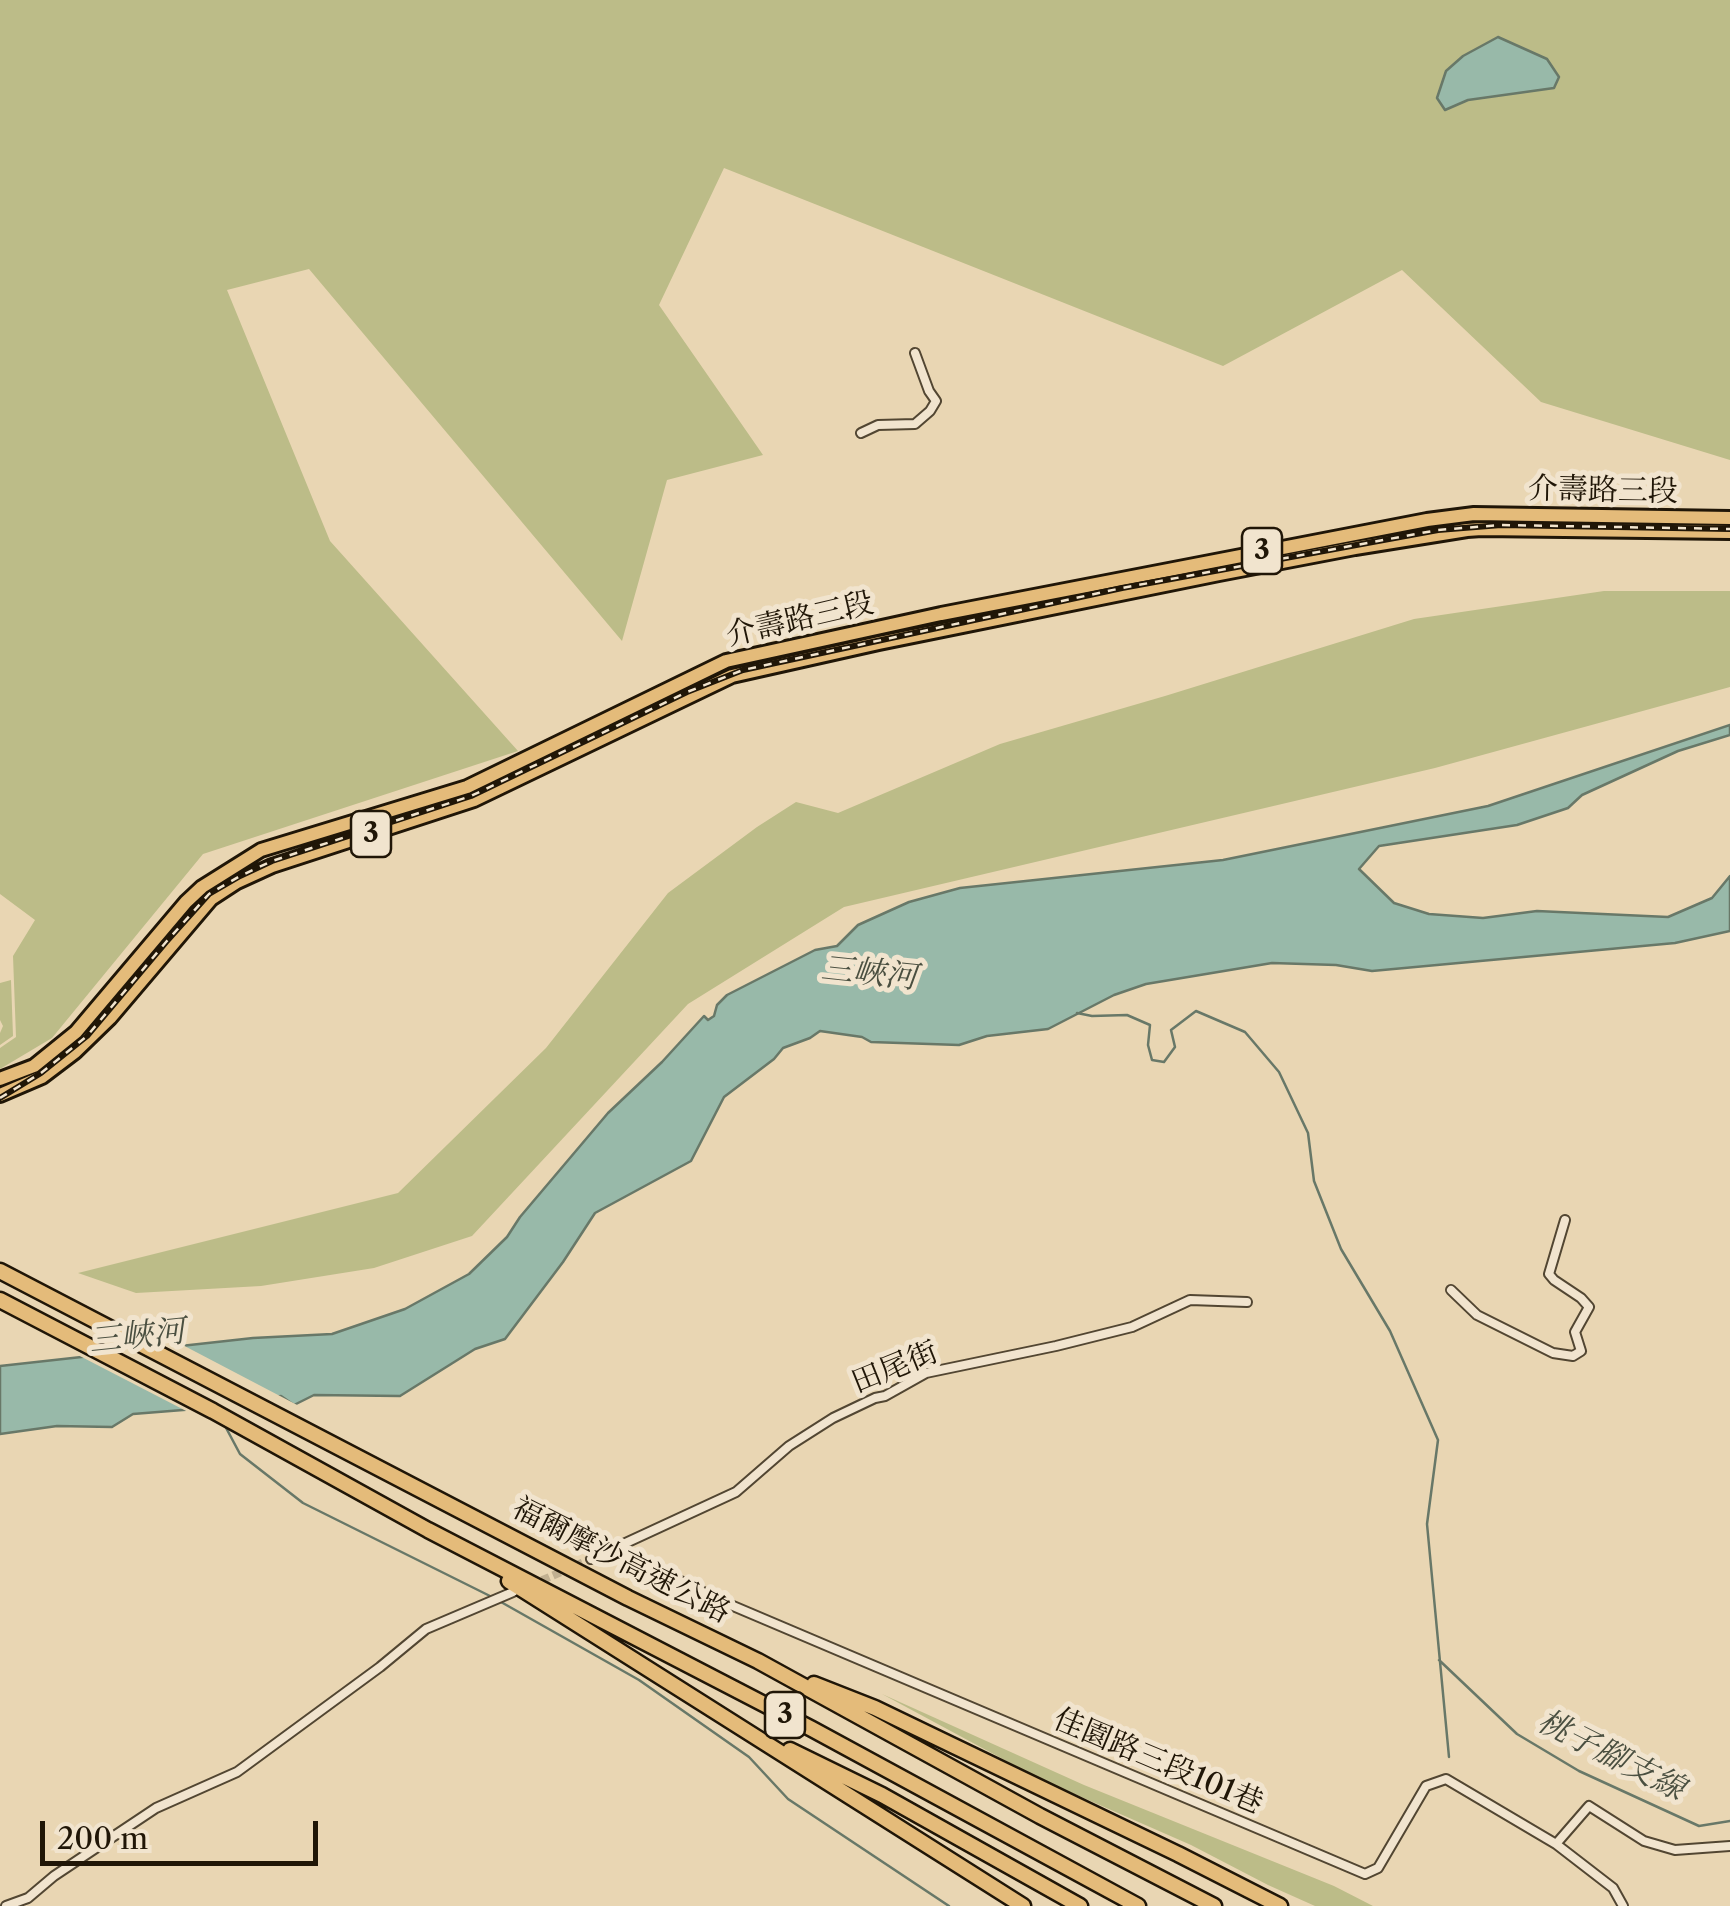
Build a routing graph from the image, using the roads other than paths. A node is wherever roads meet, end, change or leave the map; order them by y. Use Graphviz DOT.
graph roads {
  1 [pos="914,354"];
  2 [pos="860,433"];
  3 [pos="1730,518"];
  4 [pos="1730,532"];
  5 [pos="0,1080"];
  6 [pos="0,1095"];
  7 [pos="1565,1220"];
  8 [pos="0,1270"];
  9 [pos="1451,1290"];
  10 [pos="0,1300"];
  11 [pos="1247,1302"];
  12 [pos="428,1530"];
  13 [pos="614,1550"];
  14 [pos="591,1559"];
  15 [pos="513,1592"];
  16 [pos="758,1661"];
  17 [pos="714,1711"];
  18 [pos="1556,1844"];
  19 [pos="1730,1846"];
  20 [pos="1231,1880"];
  21 [pos="6,1906"];
  22 [pos="1023,1906"];
  23 [pos="1080,1906"];
  24 [pos="1138,1906"];
  25 [pos="1214,1906"];
  26 [pos="1280,1906"];
  27 [pos="1296,1906"];
  28 [pos="1623,1906"];
  1 -- 2 [label="street"];
  3 -- 5 [label="main road, 介壽路三段 / 3"];
  4 -- 6 [label="main road, 介壽路三段 / 3"];
  7 -- 9 [label="street"];
  8 -- 16 [label="highway, 福爾摩沙高速公路 / 3"];
  10 -- 12 [label="highway, 福爾摩沙高速公路 / 3"];
  11 -- 13 [label="street, 田尾街"];
  12 -- 17 [label="highway"];
  12 -- 24 [label="highway, 福爾摩沙高速公路 / 3"];
  13 -- 14 [label="street, 田尾街"];
  13 -- 18 [label="street, 佳園路三段101巷"];
  15 -- 21 [label="street"];
  16 -- 20 [label="highway"];
  16 -- 25 [label="highway, 福爾摩沙高速公路 / 3"];
  17 -- 22 [label="highway"];
  17 -- 23 [label="highway"];
  18 -- 19 [label="street"];
  18 -- 28 [label="street, 佳園路三段101巷"];
  20 -- 26 [label="highway"];
  20 -- 27 [label="highway"];
}
